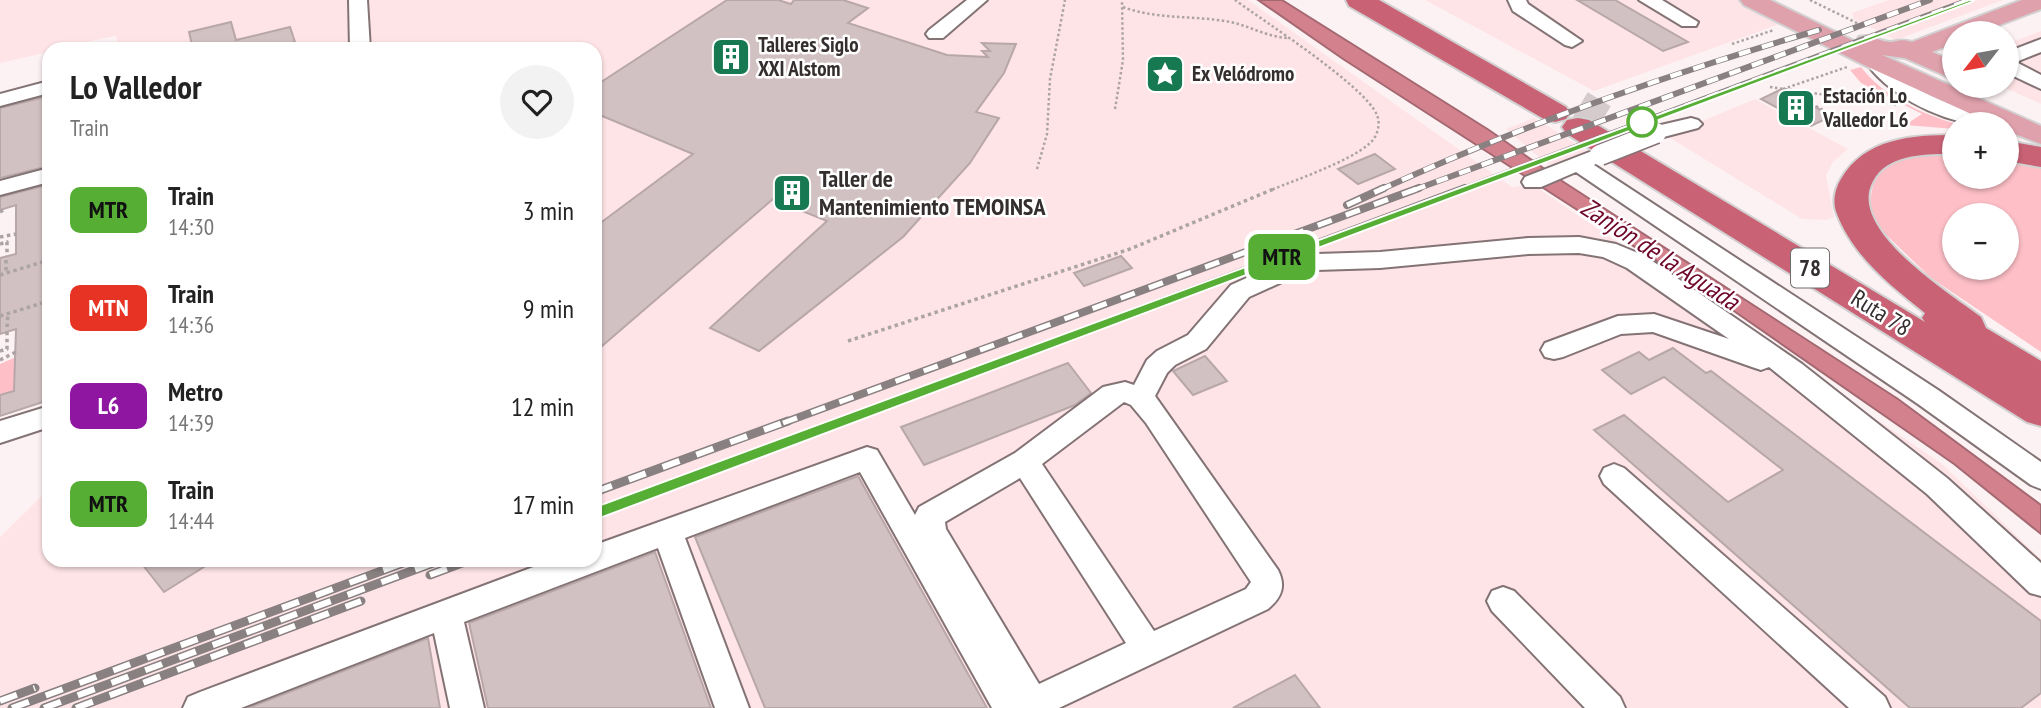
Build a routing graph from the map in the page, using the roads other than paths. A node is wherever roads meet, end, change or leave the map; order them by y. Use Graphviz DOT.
graph roads {
  1 [pos="358,0"];
  2 [pos="978,0"];
  3 [pos="1359,0"];
  4 [pos="1396,0"];
  5 [pos="1517,0"];
  6 [pos="1648,0"];
  7 [pos="1752,0"];
  8 [pos="1777,0"];
  9 [pos="2041,1"];
  10 [pos="1798,11"];
  11 [pos="1989,21"];
  12 [pos="1689,22"];
  13 [pos="936,34"];
  14 [pos="1942,39"];
  15 [pos="1572,41"];
  16 [pos="360,42"];
  17 [pos="1911,51"];
  18 [pos="2024,57"];
  19 [pos="1942,66"];
  20 [pos="1942,76"];
  21 [pos="2041,83"];
  22 [pos="42,89"];
  23 [pos="1975,98"];
  24 [pos="2009,98"];
  25 [pos="0,100"];
  26 [pos="1980,112"];
  27 [pos="1993,112"];
  28 [pos="2041,113"];
  29 [pos="1579,116"];
  30 [pos="1691,124"];
  31 [pos="2019,131"];
  32 [pos="1942,146"];
  33 [pos="2041,157"];
  34 [pos="1579,164"];
  35 [pos="42,178"];
  36 [pos="1533,182"];
  37 [pos="2,198"];
  38 [pos="1554,351"];
  39 [pos="2027,370"];
  40 [pos="1793,371"];
  41 [pos="1141,398"];
  42 [pos="2041,411"];
  43 [pos="42,418"];
  44 [pos="0,432"];
  45 [pos="1026,461"];
  46 [pos="1614,476"];
  47 [pos="2041,477"];
  48 [pos="667,531"];
  49 [pos="602,555"];
  50 [pos="569,567"];
  51 [pos="2041,583"];
  52 [pos="1503,601"];
  53 [pos="446,612"];
  54 [pos="1148,649"];
  55 [pos="1026,707"];
  56 [pos="200,708"];
  57 [pos="467,708"];
  58 [pos="732,708"];
  59 [pos="1608,708"];
  60 [pos="1872,708"];
  1 -- 16 [label="street"];
  2 -- 13 [label="street"];
  3 -- 29 [label="highway, Ruta 78 / 78"];
  4 -- 29 [label="highway, Ruta 78 / 78"];
  5 -- 15 [label="street"];
  6 -- 12 [label="street"];
  7 -- 10 [label="main road"];
  8 -- 17 [label="main road"];
  9 -- 11 [label="main road"];
  10 -- 17 [label="main road"];
  10 -- 26 [label="main road"];
  14 -- 17 [label="main road"];
  17 -- 19 [label="main road"];
  17 -- 20 [label="main road"];
  18 -- 21 [label="street"];
  22 -- 25 [label="street"];
  23 -- 27 [label="main road"];
  24 -- 28 [label="main road"];
  29 -- 39 [label="highway, Ruta 78 / 78"];
  29 -- 42 [label="highway, Ruta 78 / 78"];
  30 -- 34 [label="street, bridge"];
  31 -- 33 [label="highway"];
  32 -- 39 [label="highway"];
  34 -- 36 [label="street"];
  34 -- 47 [label="street"];
  35 -- 37 [label="street"];
  38 -- 40 [label="street"];
  40 -- 41 [label="street"];
  40 -- 51 [label="street"];
  41 -- 45 [label="street"];
  41 -- 54 [label="street"];
  43 -- 44 [label="street"];
  45 -- 54 [label="lane"];
  45 -- 55 [label="lane"];
  46 -- 60 [label="street"];
  48 -- 49 [label="street"];
  48 -- 55 [label="street"];
  48 -- 58 [label="street"];
  50 -- 53 [label="street"];
  52 -- 59 [label="street"];
  53 -- 56 [label="street"];
  53 -- 57 [label="street"];
  54 -- 55 [label="lane"];
}
